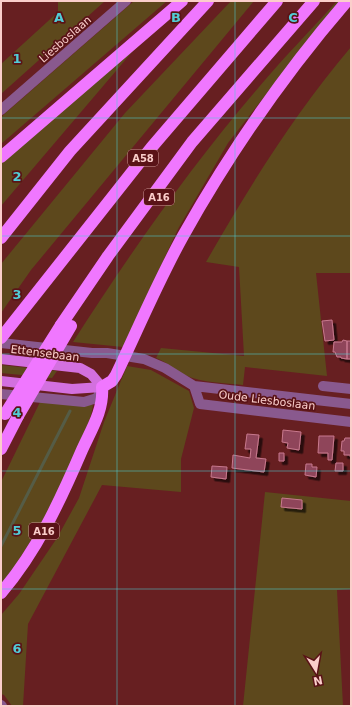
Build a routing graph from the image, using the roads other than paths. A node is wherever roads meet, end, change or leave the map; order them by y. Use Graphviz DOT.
graph roads {
  1 [pos="126,1"];
  2 [pos="182,1"];
  3 [pos="208,1"];
  4 [pos="277,1"];
  5 [pos="314,1"];
  6 [pos="347,1"];
  7 [pos="1,110"];
  8 [pos="1,157"];
  9 [pos="1,238"];
  10 [pos="66,326"];
  11 [pos="1,338"];
  12 [pos="1,343"];
  13 [pos="1,359"];
  14 [pos="124,359"];
  15 [pos="1,380"];
  16 [pos="194,386"];
  17 [pos="323,386"];
  18 [pos="102,387"];
  19 [pos="351,389"];
  20 [pos="1,394"];
  21 [pos="351,404"];
  22 [pos="3,418"];
  23 [pos="351,422"];
  24 [pos="1,449"];
  25 [pos="1,593"];
  1 -- 7 [label="street, Liesboslaan"];
  2 -- 8 [label="highway"];
  3 -- 9 [label="highway"];
  4 -- 11 [label="highway, A58"];
  5 -- 10 [label="highway, A58"];
  6 -- 14 [label="highway"];
  10 -- 22 [label="highway, A58, bridge"];
  10 -- 24 [label="highway, bridge"];
  12 -- 14 [label="street, Oude Liesboslaan"];
  13 -- 18 [label="main road, Ettensebaan"];
  14 -- 16 [label="street, Oude Liesboslaan"];
  14 -- 18 [label="highway"];
  15 -- 18 [label="main road"];
  16 -- 21 [label="street, Oude Liesboslaan"];
  16 -- 23 [label="street, Oude Liesboslaan"];
  17 -- 19 [label="street, Oude Liesboslaan"];
  18 -- 20 [label="street"];
  18 -- 25 [label="highway, A16"];
}
